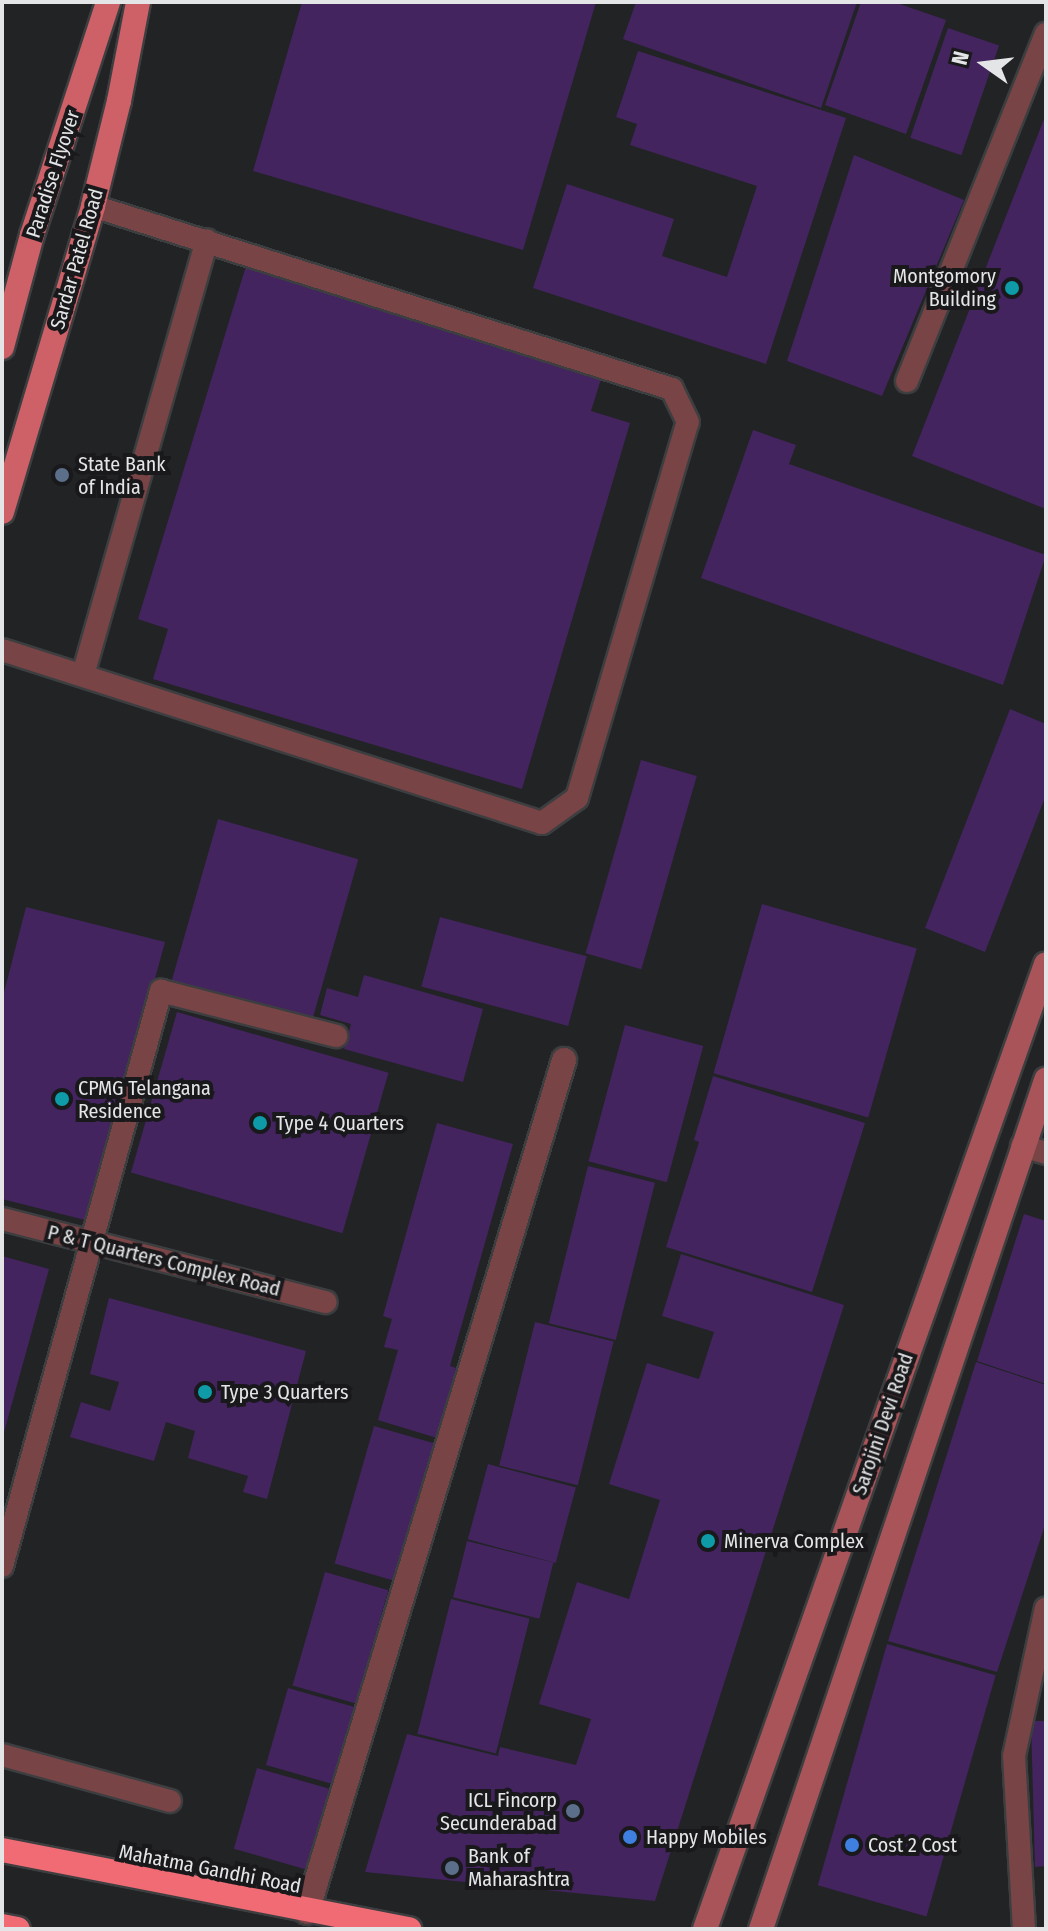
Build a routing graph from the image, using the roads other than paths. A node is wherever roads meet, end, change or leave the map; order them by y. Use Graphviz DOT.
graph roads {
  1 [pos="108,2"];
  2 [pos="138,2"];
  3 [pos="1046,34"];
  4 [pos="93,206"];
  5 [pos="207,240"];
  6 [pos="2,347"];
  7 [pos="907,381"];
  8 [pos="2,512"];
  9 [pos="2,650"];
  10 [pos="83,675"];
  11 [pos="1046,964"];
  12 [pos="336,1036"];
  13 [pos="564,1060"];
  14 [pos="1046,1080"];
  15 [pos="1034,1150"];
  16 [pos="2,1219"];
  17 [pos="91,1242"];
  18 [pos="326,1302"];
  19 [pos="2,1566"];
  20 [pos="1046,1608"];
  21 [pos="2,1755"];
  22 [pos="170,1801"];
  23 [pos="2,1850"];
  24 [pos="307,1912"];
  25 [pos="2,1926"];
  26 [pos="18,1929"];
  27 [pos="409,1929"];
  28 [pos="705,1929"];
  29 [pos="761,1929"];
  30 [pos="1024,1929"];
  1 -- 6 [label="main road, Paradise Flyover"];
  2 -- 4 [label="main road, Sardar Patel Road"];
  3 -- 7 [label="lane"];
  4 -- 5 [label="lane"];
  4 -- 8 [label="main road, Sardar Patel Road"];
  5 -- 10 [label="lane"];
  5 -- 10 [label="lane"];
  9 -- 10 [label="lane"];
  11 -- 28 [label="main road, Sarojini Devi Road"];
  12 -- 17 [label="lane"];
  13 -- 24 [label="street"];
  14 -- 15 [label="main road"];
  15 -- 29 [label="main road"];
  16 -- 17 [label="lane, P & T Quarters Complex Road"];
  17 -- 18 [label="lane, P & T Quarters Complex Road"];
  17 -- 19 [label="lane"];
  20 -- 30 [label="lane"];
  21 -- 22 [label="lane"];
  23 -- 24 [label="highway, Mahatma Gandhi Road"];
  24 -- 27 [label="highway, Mahatma Gandhi Road"];
  25 -- 26 [label="highway"];
}
